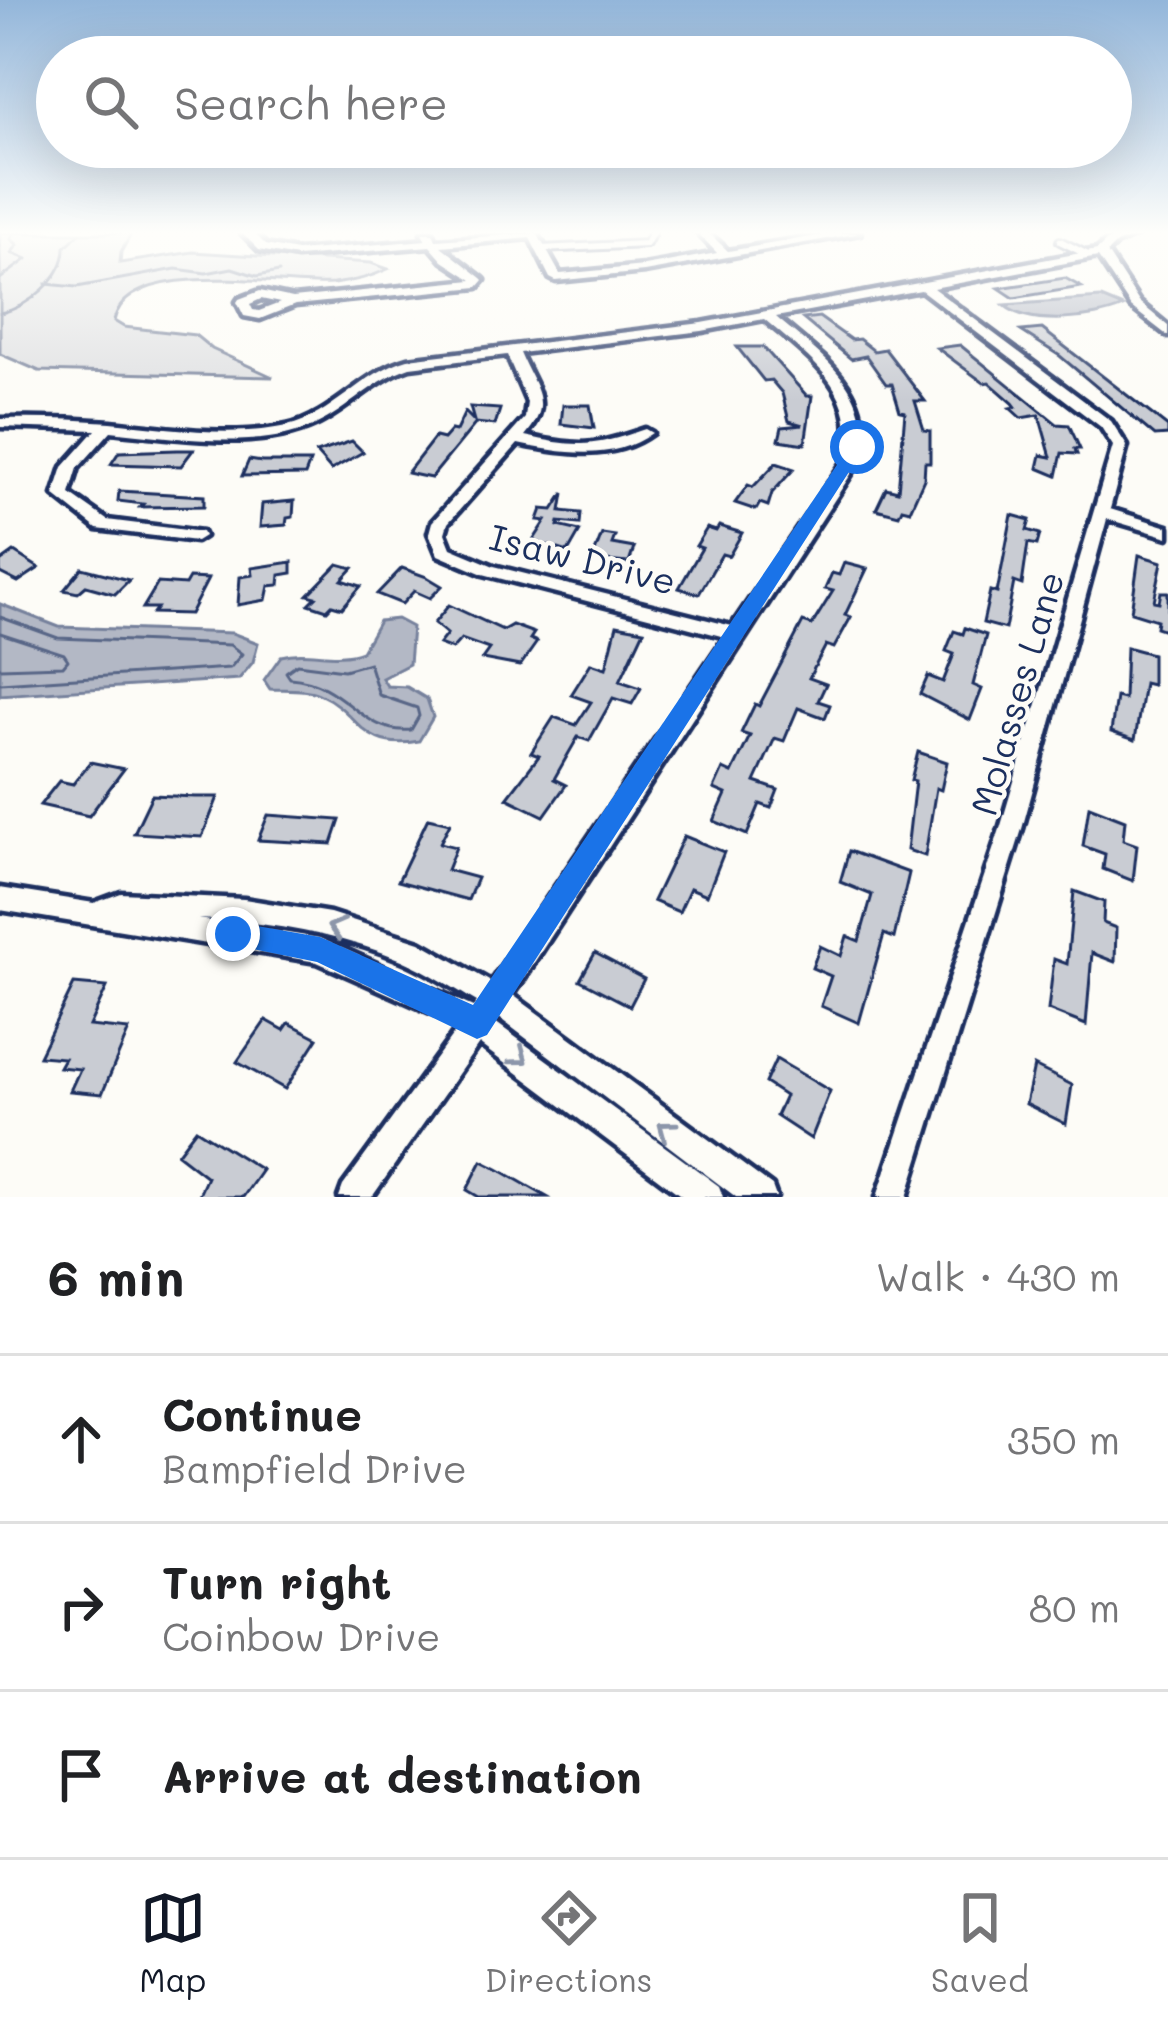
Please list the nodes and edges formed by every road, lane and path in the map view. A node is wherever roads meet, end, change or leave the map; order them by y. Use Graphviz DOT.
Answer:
graph roads {
  1 [pos="433,289"];
  2 [pos="915,289"];
  3 [pos="927,289"];
  4 [pos="1123,289"];
  5 [pos="293,302"];
  6 [pos="768,316"];
  7 [pos="1168,332"];
  8 [pos="512,350"];
  9 [pos="0,423"];
  10 [pos="108,426"];
  11 [pos="645,433"];
  12 [pos="517,439"];
  13 [pos="1101,512"];
  14 [pos="1168,532"];
  15 [pos="196,536"];
  16 [pos="734,633"];
  17 [pos="0,898"];
  18 [pos="99,912"];
  19 [pos="495,998"];
  20 [pos="477,1025"];
  21 [pos="354,1197"];
  22 [pos="708,1197"];
  23 [pos="760,1197"];
  24 [pos="892,1197"];
  1 -- 5 [label="street"];
  2 -- 6 [label="street"];
  3 -- 13 [label="street, Molasses Lane"];
  4 -- 7 [label="street"];
  6 -- 8 [label="street"];
  6 -- 16 [label="street"];
  8 -- 10 [label="street"];
  8 -- 12 [label="street"];
  9 -- 10 [label="street"];
  10 -- 15 [label="street"];
  11 -- 12 [label="street"];
  12 -- 16 [label="street, Isaw Drive"];
  13 -- 14 [label="street"];
  13 -- 24 [label="street, Molasses Lane"];
  16 -- 19 [label="street"];
  17 -- 18 [label="street"];
  19 -- 18 [label="street, one-way"];
  18 -- 20 [label="street"];
  19 -- 20 [label="street"];
  23 -- 19 [label="street, one-way"];
  20 -- 21 [label="street"];
  20 -- 22 [label="street, one-way"];
}
